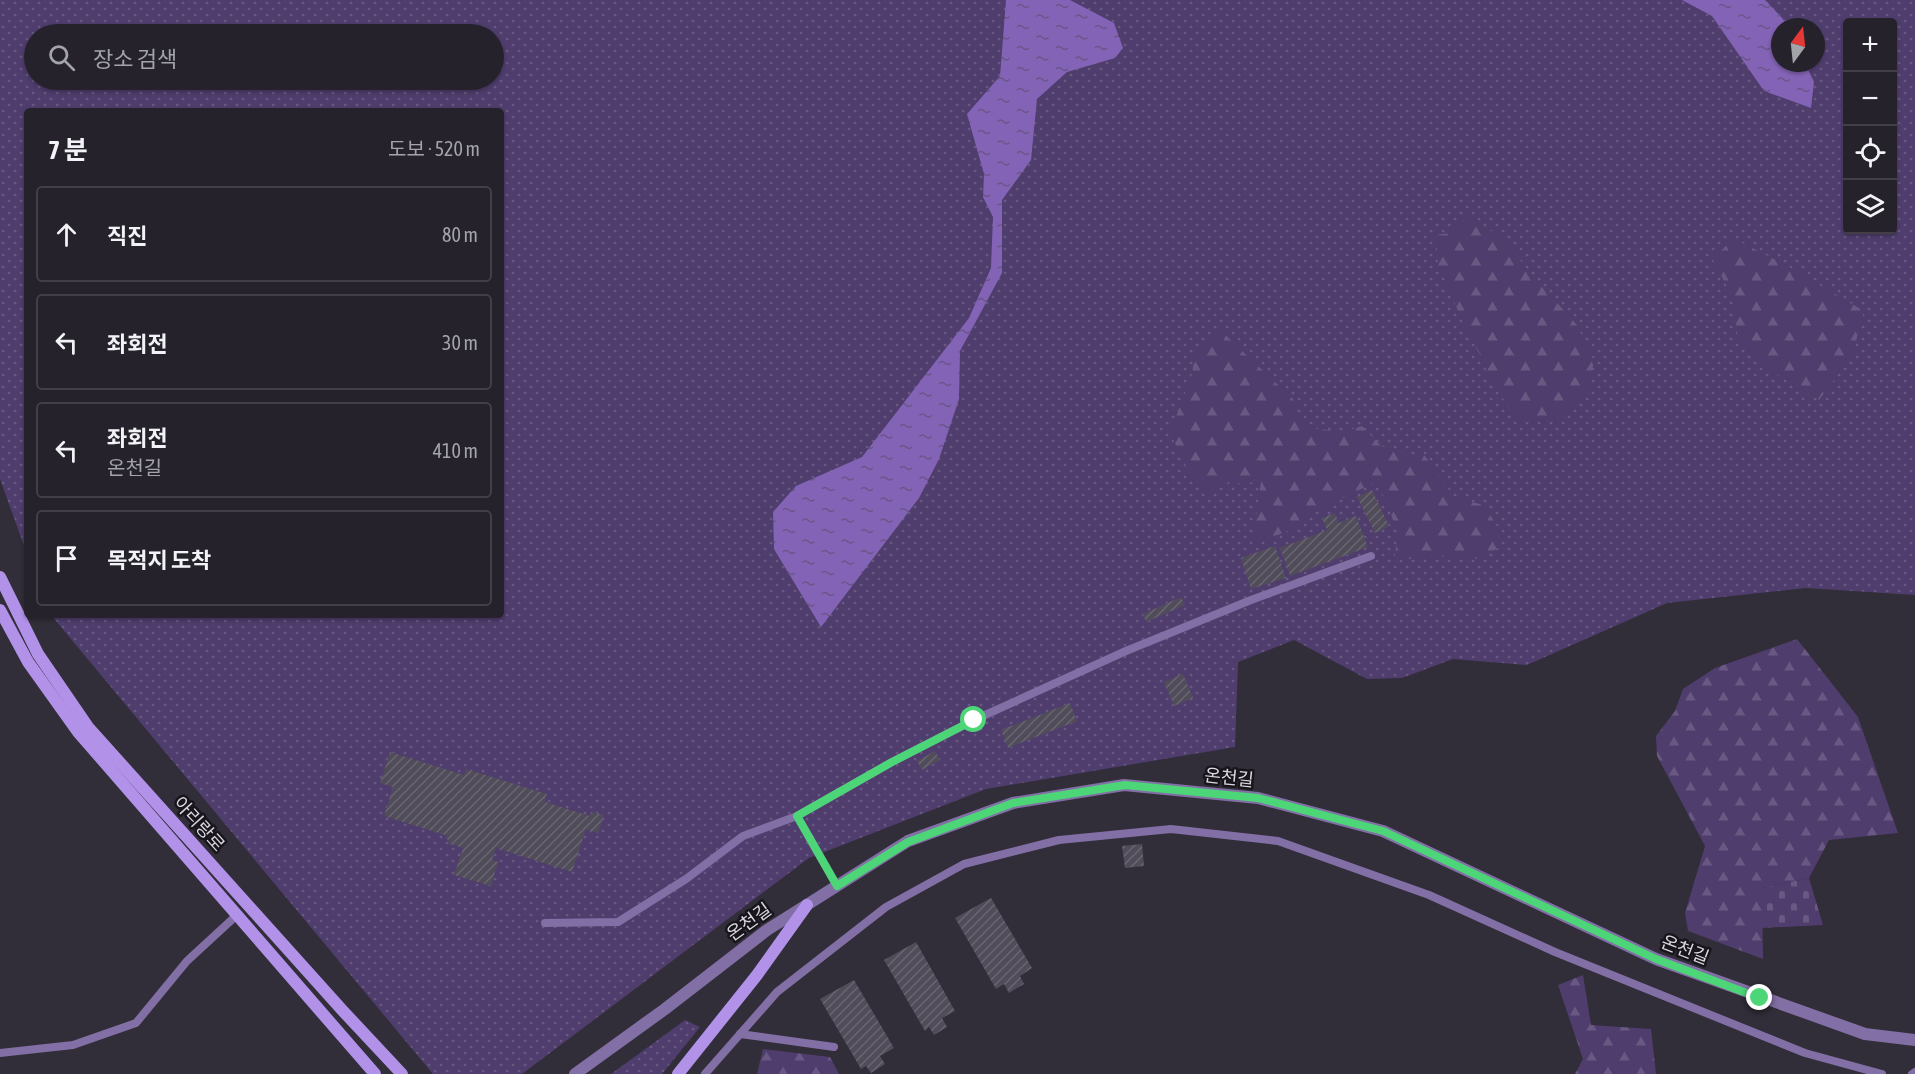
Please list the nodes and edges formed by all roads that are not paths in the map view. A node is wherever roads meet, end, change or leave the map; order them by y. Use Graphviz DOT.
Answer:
graph roads {
  1 [pos="1371,556"];
  2 [pos="0,577"];
  3 [pos="0,610"];
  4 [pos="797,816"];
  5 [pos="837,886"];
  6 [pos="807,905"];
  7 [pos="237,915"];
  8 [pos="545,923"];
  9 [pos="741,1034"];
  10 [pos="1915,1040"];
  11 [pos="834,1047"];
  12 [pos="0,1053"];
  13 [pos="375,1074"];
  14 [pos="402,1074"];
  15 [pos="575,1074"];
  16 [pos="678,1074"];
  17 [pos="705,1074"];
  18 [pos="1882,1074"];
  1 -- 4 [label="lane"];
  2 -- 14 [label="main road, 아리랑로"];
  3 -- 7 [label="main road, 아리랑로"];
  4 -- 5 [label="lane"];
  4 -- 8 [label="lane"];
  5 -- 6 [label="street, 온천길"];
  5 -- 10 [label="street, 온천길"];
  6 -- 15 [label="street, 온천길"];
  6 -- 16 [label="main road"];
  7 -- 12 [label="lane"];
  7 -- 13 [label="main road, 아리랑로"];
  9 -- 11 [label="lane"];
  9 -- 17 [label="lane"];
  9 -- 18 [label="lane"];
}
